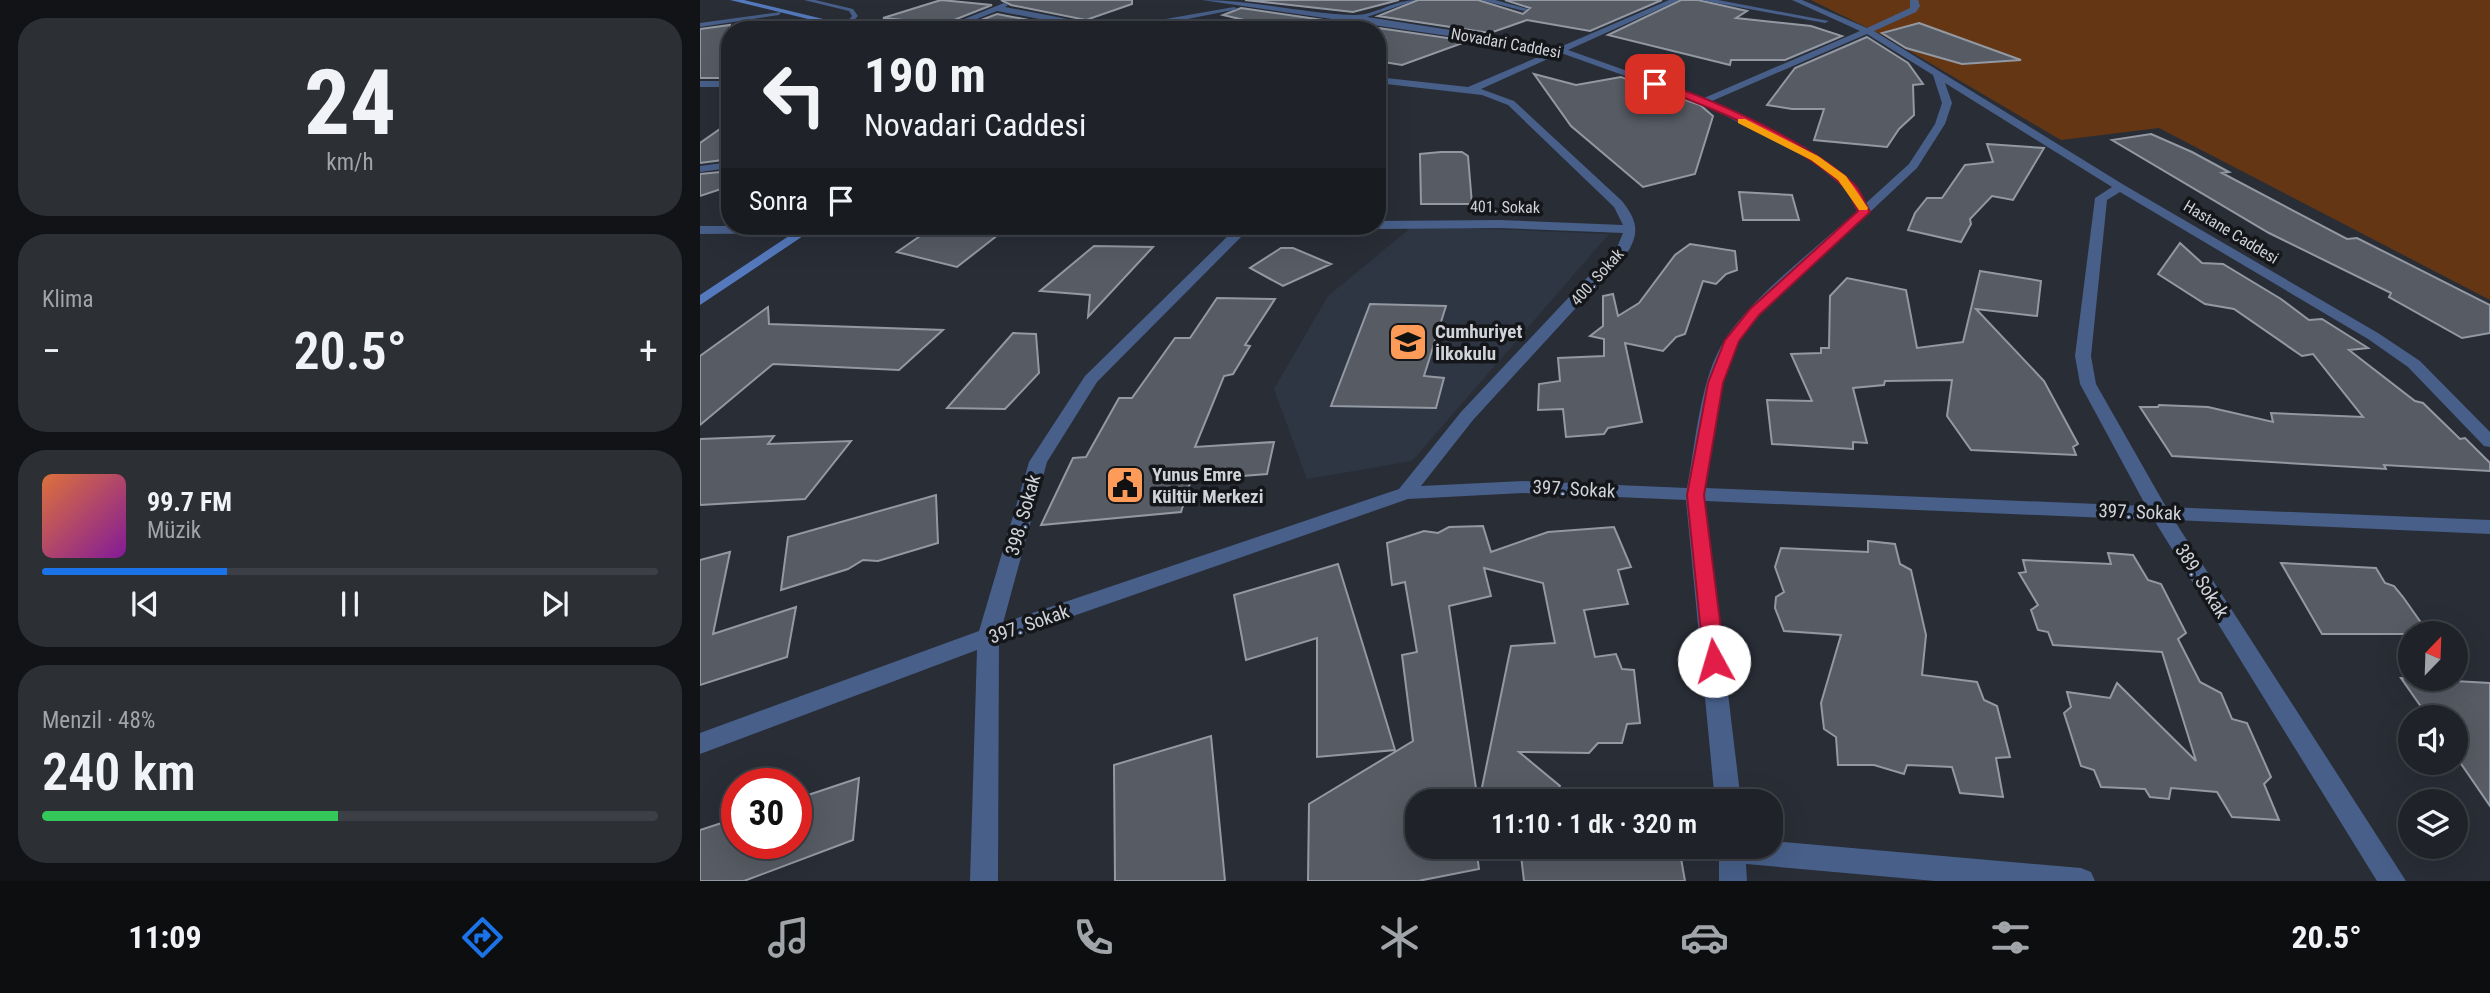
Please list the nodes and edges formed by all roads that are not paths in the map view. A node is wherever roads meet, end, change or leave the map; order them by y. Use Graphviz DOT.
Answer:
graph roads {
  1 [pos="734,0"];
  2 [pos="807,0"];
  3 [pos="1018,0"];
  4 [pos="1206,0"];
  5 [pos="1412,0"];
  6 [pos="1485,0"];
  7 [pos="1675,0"];
  8 [pos="1705,0"];
  9 [pos="1796,0"];
  10 [pos="1914,0"];
  11 [pos="1252,5"];
  12 [pos="995,8"];
  13 [pos="1524,9"];
  14 [pos="779,13"];
  15 [pos="1357,18"];
  16 [pos="726,21"];
  17 [pos="820,21"];
  18 [pos="850,21"];
  19 [pos="963,21"];
  20 [pos="1064,21"];
  21 [pos="1166,21"];
  22 [pos="1374,21"];
  23 [pos="721,22"];
  24 [pos="1386,23"];
  25 [pos="700,25"];
  26 [pos="1869,32"];
  27 [pos="1556,49"];
  28 [pos="1937,74"];
  29 [pos="1386,80"];
  30 [pos="700,84"];
  31 [pos="721,84"];
  32 [pos="1470,90"];
  33 [pos="1704,101"];
  34 [pos="721,166"];
  35 [pos="700,169"];
  36 [pos="2120,187"];
  37 [pos="1864,212"];
  38 [pos="1386,225"];
  39 [pos="1631,229"];
  40 [pos="700,230"];
  41 [pos="721,230"];
  42 [pos="799,235"];
  43 [pos="1236,235"];
  44 [pos="700,301"];
  45 [pos="2490,442"];
  46 [pos="1406,493"];
  47 [pos="1695,495"];
  48 [pos="2159,512"];
  49 [pos="2490,527"];
  50 [pos="988,638"];
  51 [pos="700,744"];
  52 [pos="1727,789"];
  53 [pos="1783,853"];
  54 [pos="1733,859"];
  55 [pos="984,881"];
  56 [pos="1733,881"];
  57 [pos="2081,881"];
  58 [pos="2392,881"];
  1 -- 14 [label="main road"];
  2 -- 18 [label="lane"];
  3 -- 12 [label="street"];
  4 -- 11 [label="street, Novadari Caddesi"];
  5 -- 15 [label="street"];
  6 -- 13 [label="street"];
  7 -- 27 [label="street"];
  8 -- 26 [label="street"];
  9 -- 26 [label="street"];
  10 -- 26 [label="street"];
  11 -- 15 [label="street, Novadari Caddesi"];
  11 -- 21 [label="street"];
  12 -- 19 [label="street"];
  12 -- 20 [label="street"];
  14 -- 16 [label="lane"];
  14 -- 17 [label="main road"];
  15 -- 22 [label="street, Novadari Caddesi"];
  23 -- 25 [label="lane"];
  24 -- 27 [label="street, Novadari Caddesi"];
  26 -- 28 [label="street, Hastane Caddesi"];
  26 -- 33 [label="street"];
  27 -- 32 [label="street"];
  27 -- 33 [label="street, Novadari Caddesi"];
  28 -- 36 [label="street, Hastane Caddesi"];
  28 -- 37 [label="street"];
  29 -- 32 [label="street, 400. Sokak"];
  30 -- 31 [label="street"];
  32 -- 39 [label="street, 400. Sokak"];
  33 -- 37 [label="street, Novadari Caddesi"];
  34 -- 35 [label="street"];
  36 -- 45 [label="street, Hastane Caddesi"];
  36 -- 48 [label="street, 389. Sokak"];
  37 -- 47 [label="street"];
  38 -- 39 [label="street, 401. Sokak"];
  39 -- 46 [label="street, 400. Sokak"];
  40 -- 41 [label="street"];
  42 -- 44 [label="main road"];
  43 -- 50 [label="street, 398. Sokak"];
  46 -- 47 [label="street, 397. Sokak"];
  46 -- 50 [label="street, 397. Sokak"];
  47 -- 48 [label="street, 397. Sokak"];
  47 -- 52 [label="street"];
  48 -- 49 [label="street, 397. Sokak"];
  48 -- 58 [label="street, 389. Sokak"];
  50 -- 51 [label="street, 397. Sokak"];
  50 -- 55 [label="street, 398. Sokak"];
  53 -- 57 [label="street"];
  54 -- 56 [label="street"];
}
